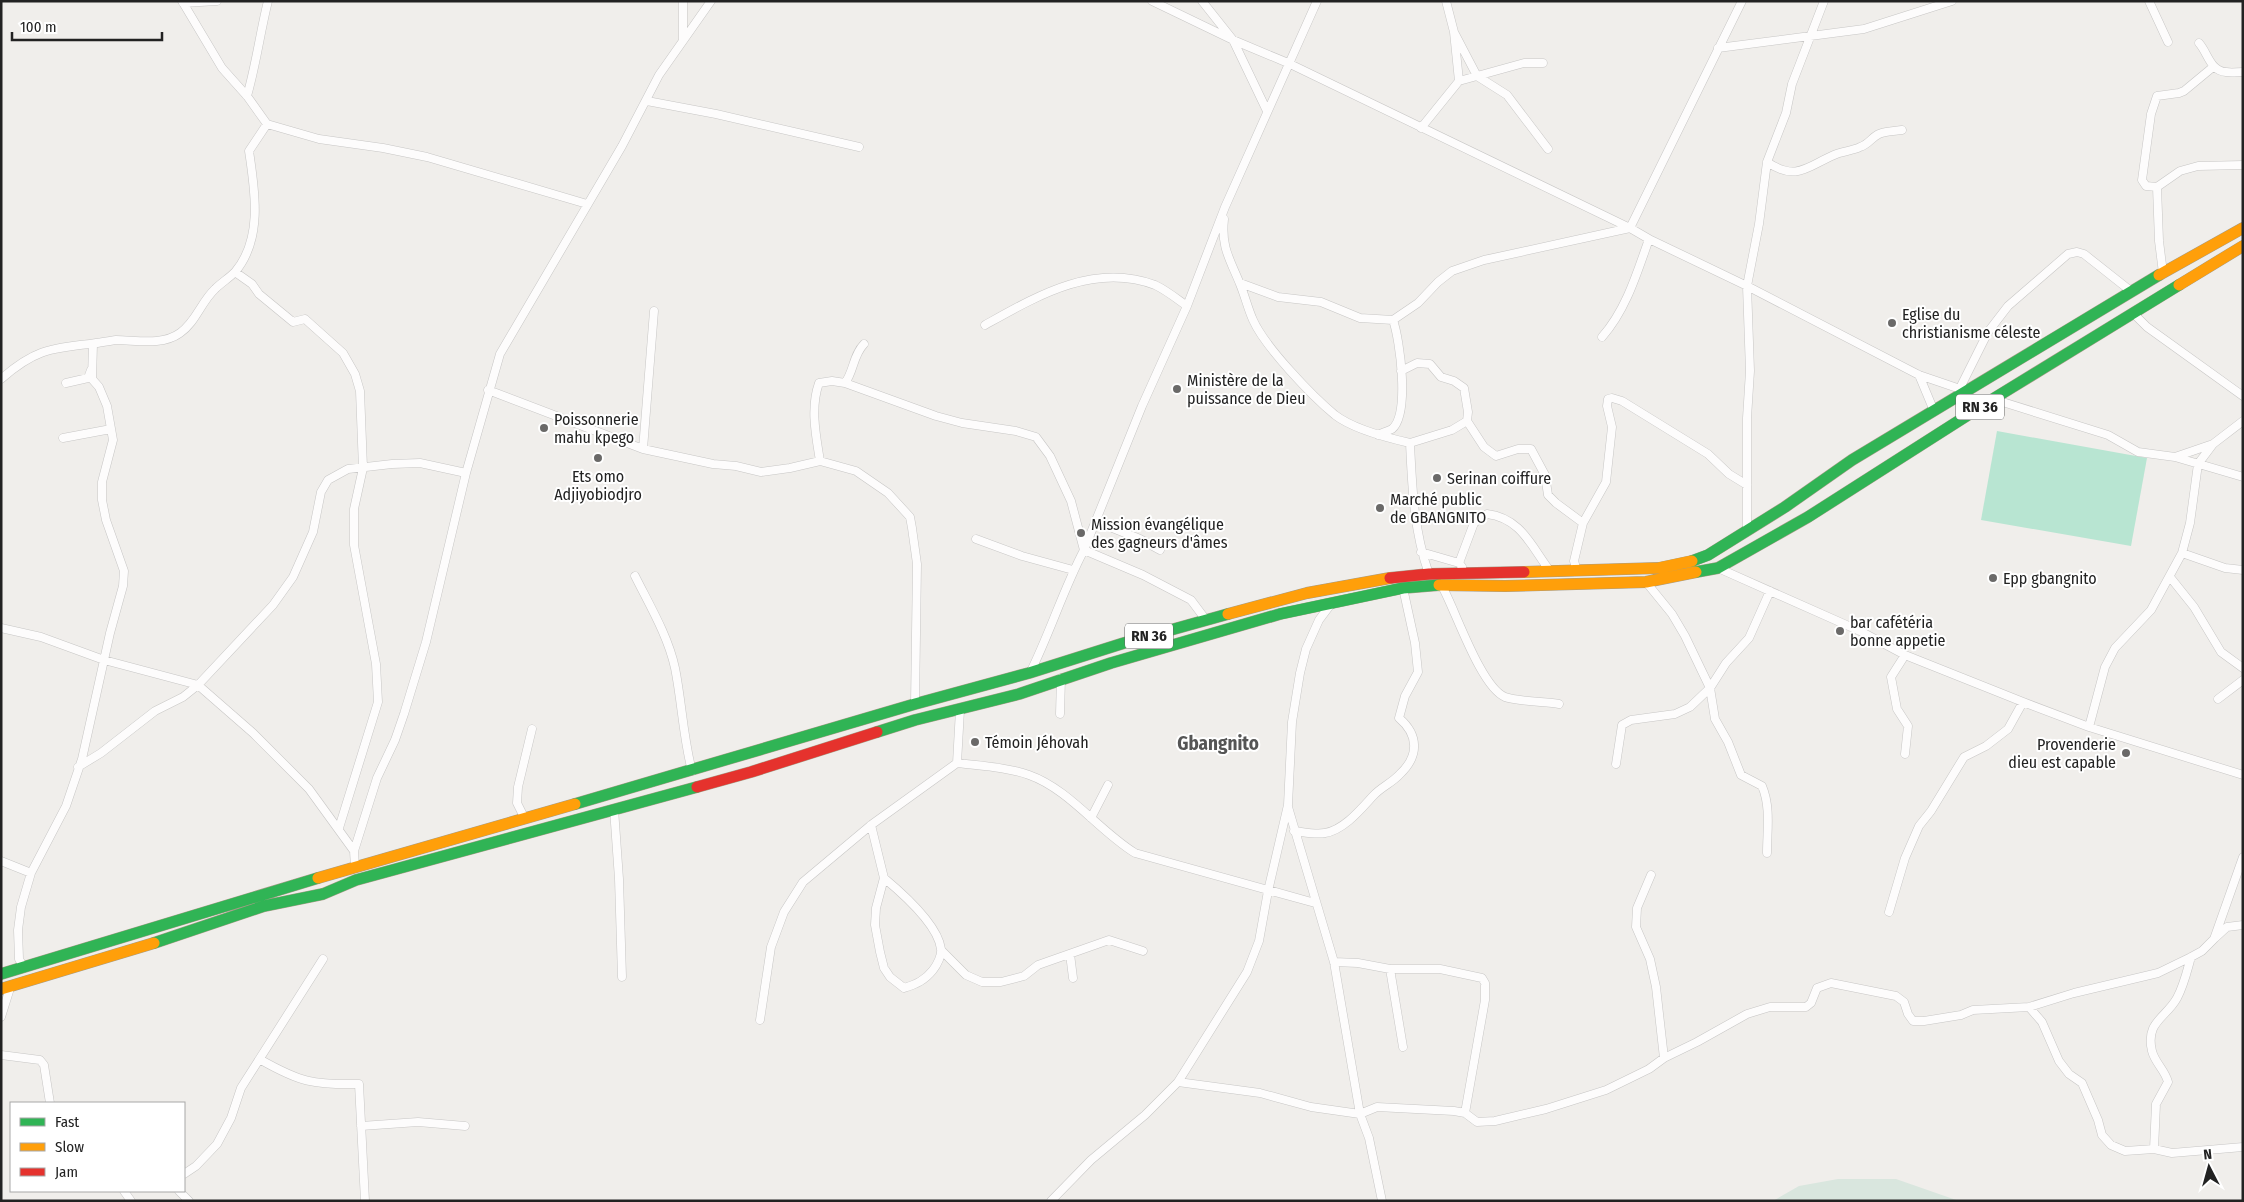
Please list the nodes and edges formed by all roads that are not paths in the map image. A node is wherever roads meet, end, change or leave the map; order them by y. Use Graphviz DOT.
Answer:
graph roads {
  1 [pos="217,1"];
  2 [pos="268,1"];
  3 [pos="683,1"];
  4 [pos="711,1"];
  5 [pos="1152,1"];
  6 [pos="1202,1"];
  7 [pos="1317,1"];
  8 [pos="1446,1"];
  9 [pos="1742,1"];
  10 [pos="1824,1"];
  11 [pos="1952,1"];
  12 [pos="2149,1"];
  13 [pos="182,2"];
  14 [pos="1454,32"];
  15 [pos="1812,34"];
  16 [pos="683,40"];
  17 [pos="1232,40"];
  18 [pos="2168,42"];
  19 [pos="2200,43"];
  20 [pos="1718,48"];
  21 [pos="1288,63"];
  22 [pos="1543,63"];
  23 [pos="2213,66"];
  24 [pos="2243,72"];
  25 [pos="1477,76"];
  26 [pos="1459,81"];
  27 [pos="247,96"];
  28 [pos="647,101"];
  29 [pos="1268,111"];
  30 [pos="268,124"];
  31 [pos="1421,128"];
  32 [pos="1902,130"];
  33 [pos="859,146"];
  34 [pos="1548,149"];
  35 [pos="1767,162"];
  36 [pos="2243,165"];
  37 [pos="2158,187"];
  38 [pos="587,204"];
  39 [pos="1226,207"];
  40 [pos="1630,228"];
  41 [pos="2243,228"];
  42 [pos="1649,239"];
  43 [pos="2241,249"];
  44 [pos="235,272"];
  45 [pos="2163,273"];
  46 [pos="1240,283"];
  47 [pos="1748,286"];
  48 [pos="2132,292"];
  49 [pos="1187,306"];
  50 [pos="654,311"];
  51 [pos="2133,313"];
  52 [pos="1393,320"];
  53 [pos="985,325"];
  54 [pos="1602,337"];
  55 [pos="93,344"];
  56 [pos="864,344"];
  57 [pos="92,368"];
  58 [pos="1401,371"];
  59 [pos="1919,375"];
  60 [pos="1,379"];
  61 [pos="66,383"];
  62 [pos="845,383"];
  63 [pos="488,390"];
  64 [pos="1963,390"];
  65 [pos="2243,396"];
  66 [pos="1993,399"];
  67 [pos="1934,411"];
  68 [pos="1467,421"];
  69 [pos="2243,421"];
  70 [pos="111,429"];
  71 [pos="1378,435"];
  72 [pos="63,438"];
  73 [pos="1410,443"];
  74 [pos="2213,444"];
  75 [pos="644,449"];
  76 [pos="2175,457"];
  77 [pos="820,461"];
  78 [pos="2198,464"];
  79 [pos="363,468"];
  80 [pos="466,473"];
  81 [pos="2243,477"];
  82 [pos="1747,485"];
  83 [pos="1095,521"];
  84 [pos="1583,523"];
  85 [pos="1747,531"];
  86 [pos="976,539"];
  87 [pos="1084,550"];
  88 [pos="1160,550"];
  89 [pos="1422,552"];
  90 [pos="2182,553"];
  91 [pos="1459,563"];
  92 [pos="1718,568"];
  93 [pos="1073,570"];
  94 [pos="2243,570"];
  95 [pos="1577,571"];
  96 [pos="1550,572"];
  97 [pos="1466,573"];
  98 [pos="635,576"];
  99 [pos="2170,577"];
  100 [pos="1431,580"];
  101 [pos="1646,582"];
  102 [pos="1403,588"];
  103 [pos="1770,591"];
  104 [pos="1332,602"];
  105 [pos="1206,620"];
  106 [pos="1,628"];
  107 [pos="1041,651"];
  108 [pos="1905,655"];
  109 [pos="104,660"];
  110 [pos="1052,666"];
  111 [pos="2243,668"];
  112 [pos="1029,673"];
  113 [pos="1061,678"];
  114 [pos="2243,680"];
  115 [pos="198,685"];
  116 [pos="1710,688"];
  117 [pos="2218,699"];
  118 [pos="2023,702"];
  119 [pos="915,704"];
  120 [pos="1559,704"];
  121 [pos="960,710"];
  122 [pos="1060,714"];
  123 [pos="2089,727"];
  124 [pos="532,729"];
  125 [pos="1905,754"];
  126 [pos="957,763"];
  127 [pos="1616,764"];
  128 [pos="78,767"];
  129 [pos="692,771"];
  130 [pos="2243,775"];
  131 [pos="1108,785"];
  132 [pos="1288,805"];
  133 [pos="614,809"];
  134 [pos="525,818"];
  135 [pos="1091,818"];
  136 [pos="871,825"];
  137 [pos="339,828"];
  138 [pos="1294,831"];
  139 [pos="354,851"];
  140 [pos="1767,853"];
  141 [pos="2243,857"];
  142 [pos="1,861"];
  143 [pos="355,867"];
  144 [pos="31,873"];
  145 [pos="1651,875"];
  146 [pos="884,878"];
  147 [pos="1268,891"];
  148 [pos="1315,903"];
  149 [pos="1889,912"];
  150 [pos="2243,925"];
  151 [pos="2214,939"];
  152 [pos="942,951"];
  153 [pos="1143,951"];
  154 [pos="1070,954"];
  155 [pos="2191,957"];
  156 [pos="323,959"];
  157 [pos="1334,962"];
  158 [pos="24,968"];
  159 [pos="1390,969"];
  160 [pos="1,974"];
  161 [pos="622,977"];
  162 [pos="1073,978"];
  163 [pos="6,987"];
  164 [pos="2029,1007"];
  165 [pos="1,1017"];
  166 [pos="760,1020"];
  167 [pos="1403,1047"];
  168 [pos="1,1055"];
  169 [pos="1664,1058"];
  170 [pos="261,1060"];
  171 [pos="1178,1082"];
  172 [pos="50,1102"];
  173 [pos="1465,1113"];
  174 [pos="1360,1114"];
  175 [pos="361,1126"];
  176 [pos="465,1126"];
  177 [pos="2243,1147"];
  178 [pos="2154,1149"];
  179 [pos="185,1173"];
  180 [pos="180,1192"];
  181 [pos="189,1201"];
  182 [pos="365,1201"];
  183 [pos="1050,1201"];
  184 [pos="1382,1201"];
  1 -- 13 [label="street"];
  2 -- 27 [label="street"];
  3 -- 16 [label="street"];
  4 -- 16 [label="street"];
  5 -- 17 [label="street"];
  6 -- 17 [label="street"];
  7 -- 21 [label="street"];
  8 -- 14 [label="street"];
  9 -- 20 [label="street"];
  10 -- 15 [label="street"];
  11 -- 15 [label="street"];
  12 -- 18 [label="street"];
  13 -- 27 [label="street"];
  14 -- 25 [label="street"];
  14 -- 26 [label="street"];
  15 -- 20 [label="street"];
  15 -- 35 [label="street"];
  16 -- 28 [label="street"];
  17 -- 21 [label="street"];
  17 -- 29 [label="street"];
  19 -- 23 [label="street"];
  20 -- 40 [label="street"];
  21 -- 29 [label="street"];
  21 -- 31 [label="street"];
  22 -- 25 [label="street"];
  23 -- 24 [label="street"];
  23 -- 37 [label="street"];
  25 -- 26 [label="street"];
  25 -- 34 [label="street"];
  26 -- 31 [label="street"];
  27 -- 30 [label="street"];
  28 -- 33 [label="street"];
  28 -- 38 [label="street"];
  29 -- 39 [label="street"];
  30 -- 38 [label="street"];
  30 -- 44 [label="street"];
  31 -- 40 [label="street"];
  32 -- 35 [label="street"];
  35 -- 47 [label="street"];
  36 -- 37 [label="street"];
  37 -- 45 [label="street"];
  38 -- 63 [label="street"];
  39 -- 46 [label="street"];
  39 -- 49 [label="street"];
  40 -- 42 [label="street"];
  40 -- 52 [label="street"];
  41 -- 45 [label="main road, RN 36"];
  42 -- 47 [label="street"];
  42 -- 54 [label="street"];
  43 -- 51 [label="main road, RN 36"];
  44 -- 55 [label="street"];
  44 -- 79 [label="street"];
  45 -- 48 [label="main road, RN 36"];
  46 -- 52 [label="street"];
  46 -- 71 [label="street"];
  47 -- 59 [label="street"];
  47 -- 82 [label="street"];
  48 -- 64 [label="main road, RN 36"];
  48 -- 64 [label="street"];
  49 -- 53 [label="street"];
  49 -- 83 [label="street"];
  50 -- 75 [label="street"];
  51 -- 65 [label="street"];
  51 -- 66 [label="main road, RN 36"];
  52 -- 58 [label="street"];
  55 -- 57 [label="street"];
  55 -- 60 [label="street"];
  56 -- 62 [label="street"];
  57 -- 61 [label="street"];
  57 -- 70 [label="street"];
  58 -- 68 [label="street"];
  58 -- 71 [label="street"];
  59 -- 64 [label="street"];
  59 -- 67 [label="street"];
  62 -- 77 [label="street"];
  62 -- 87 [label="street"];
  63 -- 75 [label="street"];
  63 -- 80 [label="street"];
  64 -- 67 [label="main road, RN 36"];
  66 -- 76 [label="street"];
  66 -- 92 [label="main road, RN 36"];
  67 -- 85 [label="main road, RN 36"];
  68 -- 73 [label="street"];
  68 -- 84 [label="street"];
  69 -- 74 [label="street"];
  70 -- 72 [label="street"];
  70 -- 109 [label="street"];
  71 -- 73 [label="street"];
  73 -- 89 [label="street"];
  74 -- 76 [label="street"];
  74 -- 78 [label="street"];
  75 -- 77 [label="street"];
  76 -- 78 [label="street"];
  77 -- 119 [label="street"];
  78 -- 81 [label="street"];
  78 -- 90 [label="street"];
  79 -- 80 [label="street"];
  79 -- 115 [label="street"];
  79 -- 137 [label="street"];
  80 -- 139 [label="street"];
  82 -- 84 [label="street"];
  82 -- 85 [label="street"];
  83 -- 87 [label="street"];
  83 -- 88 [label="street"];
  84 -- 95 [label="street"];
  85 -- 95 [label="main road, RN 36"];
  86 -- 93 [label="street"];
  87 -- 93 [label="street"];
  87 -- 105 [label="street"];
  89 -- 91 [label="street"];
  89 -- 100 [label="street"];
  90 -- 94 [label="street"];
  90 -- 99 [label="street"];
  91 -- 96 [label="street"];
  91 -- 97 [label="street"];
  92 -- 101 [label="main road, RN 36"];
  92 -- 103 [label="street"];
  93 -- 107 [label="street"];
  95 -- 96 [label="main road, RN 36"];
  96 -- 97 [label="main road, RN 36"];
  97 -- 100 [label="main road, RN 36"];
  98 -- 129 [label="street"];
  99 -- 111 [label="street"];
  99 -- 123 [label="street"];
  100 -- 101 [label="main road, RN 36"];
  100 -- 102 [label="main road, RN 36"];
  100 -- 105 [label="main road, RN 36"];
  100 -- 120 [label="street"];
  101 -- 116 [label="street"];
  102 -- 104 [label="main road, RN 36"];
  102 -- 138 [label="street"];
  103 -- 108 [label="street"];
  103 -- 116 [label="street"];
  104 -- 113 [label="main road, RN 36"];
  104 -- 132 [label="street"];
  105 -- 110 [label="main road, RN 36"];
  106 -- 109 [label="street"];
  107 -- 110 [label="street"];
  107 -- 112 [label="street"];
  108 -- 118 [label="street"];
  108 -- 125 [label="street"];
  109 -- 115 [label="street"];
  109 -- 128 [label="street"];
  110 -- 112 [label="main road, RN 36"];
  112 -- 119 [label="main road, RN 36"];
  113 -- 121 [label="main road, RN 36"];
  113 -- 122 [label="street"];
  114 -- 117 [label="street"];
  115 -- 128 [label="street"];
  115 -- 137 [label="street"];
  116 -- 127 [label="street"];
  116 -- 140 [label="street"];
  118 -- 123 [label="street"];
  118 -- 149 [label="street"];
  119 -- 129 [label="main road, RN 36"];
  121 -- 126 [label="street"];
  121 -- 133 [label="main road, RN 36"];
  123 -- 130 [label="street"];
  124 -- 134 [label="street"];
  126 -- 135 [label="street"];
  126 -- 136 [label="street"];
  128 -- 144 [label="street"];
  129 -- 134 [label="main road, RN 36"];
  131 -- 135 [label="street"];
  132 -- 138 [label="street"];
  132 -- 147 [label="street"];
  133 -- 161 [label="street"];
  133 -- 163 [label="main road, RN 36"];
  134 -- 143 [label="main road, RN 36"];
  135 -- 147 [label="street"];
  136 -- 146 [label="street"];
  136 -- 166 [label="street"];
  137 -- 139 [label="street"];
  138 -- 148 [label="street"];
  139 -- 143 [label="street"];
  141 -- 151 [label="street"];
  142 -- 144 [label="street"];
  143 -- 158 [label="main road, RN 36"];
  144 -- 158 [label="street"];
  145 -- 169 [label="street"];
  146 -- 152 [label="street"];
  146 -- 152 [label="street"];
  147 -- 148 [label="street"];
  147 -- 171 [label="street"];
  148 -- 157 [label="street"];
  150 -- 151 [label="street"];
  151 -- 155 [label="street"];
  152 -- 154 [label="street"];
  153 -- 154 [label="street"];
  154 -- 162 [label="street"];
  155 -- 164 [label="street"];
  155 -- 178 [label="street"];
  156 -- 170 [label="street"];
  157 -- 159 [label="street"];
  157 -- 174 [label="street"];
  158 -- 160 [label="main road, RN 36"];
  159 -- 167 [label="street"];
  159 -- 173 [label="street"];
  163 -- 165 [label="street"];
  164 -- 169 [label="street"];
  164 -- 178 [label="street"];
  168 -- 172 [label="street"];
  169 -- 173 [label="street"];
  170 -- 175 [label="street"];
  170 -- 179 [label="street"];
  171 -- 174 [label="street"];
  171 -- 183 [label="street"];
  173 -- 174 [label="street"];
  174 -- 184 [label="street"];
  175 -- 176 [label="street"];
  175 -- 182 [label="street"];
  177 -- 178 [label="street"];
  180 -- 181 [label="street"];
}
